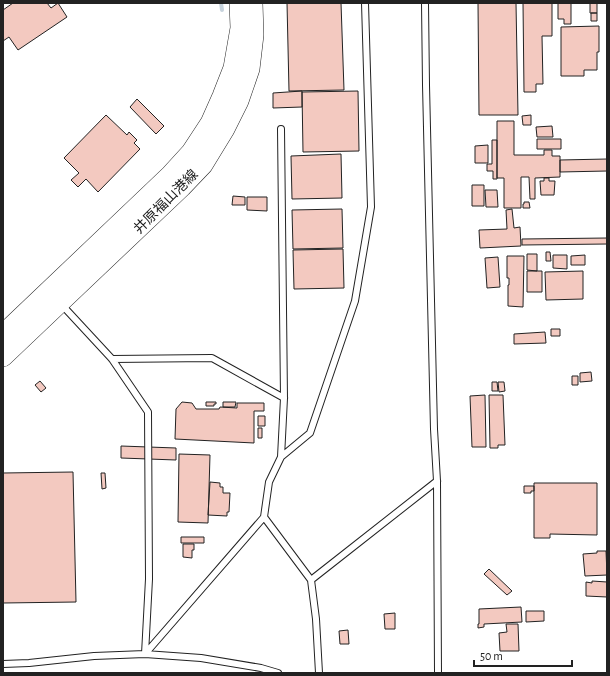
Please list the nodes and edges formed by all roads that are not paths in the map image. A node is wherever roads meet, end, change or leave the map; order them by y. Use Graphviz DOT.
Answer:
graph roads {
  1 [pos="239,3"];
  2 [pos="253,3"];
  3 [pos="365,3"];
  4 [pos="425,3"];
  5 [pos="280,129"];
  6 [pos="54,298"];
  7 [pos="3,334"];
  8 [pos="3,357"];
  9 [pos="112,360"];
  10 [pos="284,398"];
  11 [pos="281,457"];
  12 [pos="437,481"];
  13 [pos="264,516"];
  14 [pos="312,580"];
  15 [pos="146,654"];
  16 [pos="3,664"];
  17 [pos="278,673"];
  18 [pos="319,673"];
  19 [pos="438,673"];
  1 -- 6 [label="main road, 井原福山港線"];
  2 -- 6 [label="main road, 井原福山港線"];
  3 -- 11 [label="lane"];
  4 -- 12 [label="lane"];
  5 -- 10 [label="lane"];
  6 -- 7 [label="main road, 井原福山港線"];
  6 -- 8 [label="main road, 井原福山港線"];
  6 -- 9 [label="lane"];
  9 -- 10 [label="lane"];
  9 -- 15 [label="lane"];
  10 -- 11 [label="lane"];
  11 -- 13 [label="lane"];
  12 -- 14 [label="lane"];
  12 -- 19 [label="lane"];
  13 -- 14 [label="lane"];
  13 -- 15 [label="lane"];
  14 -- 18 [label="lane"];
  15 -- 16 [label="lane"];
  15 -- 17 [label="lane"];
}
